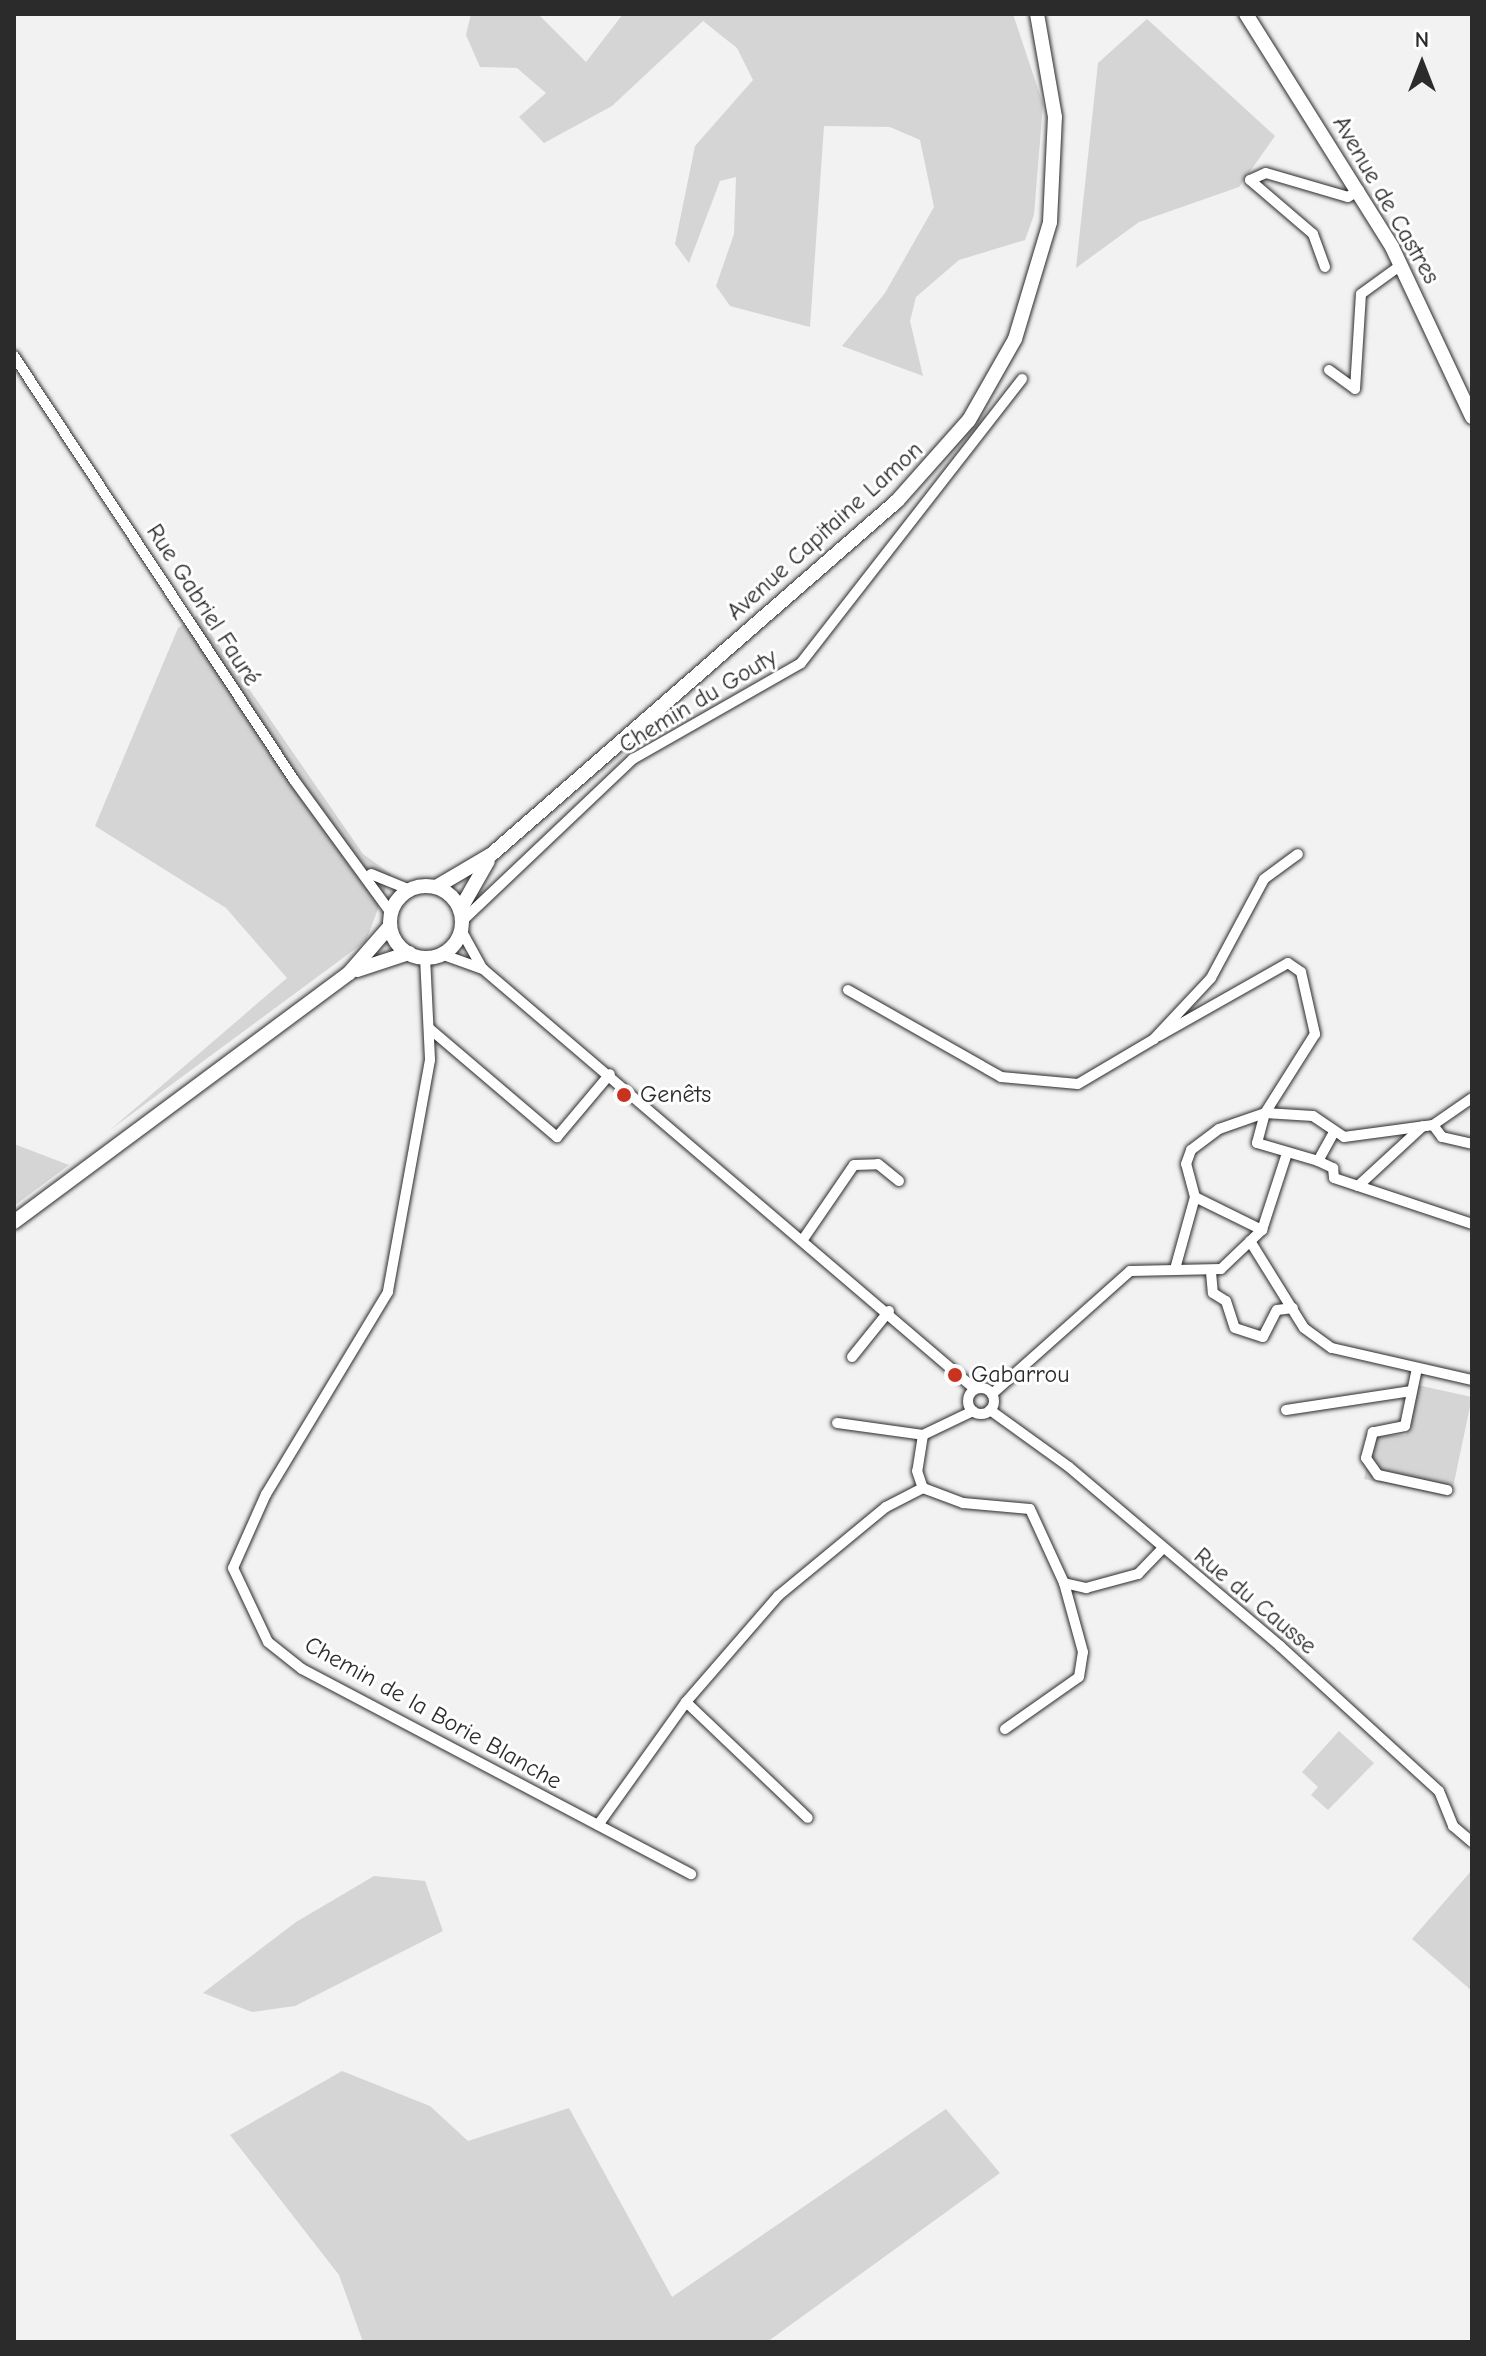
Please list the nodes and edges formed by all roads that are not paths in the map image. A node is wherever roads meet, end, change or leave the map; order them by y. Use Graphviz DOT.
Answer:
graph roads {
  1 [pos="1037,14"];
  2 [pos="1246,14"];
  3 [pos="1359,190"];
  4 [pos="1401,265"];
  5 [pos="1325,267"];
  6 [pos="14,356"];
  7 [pos="1329,370"];
  8 [pos="1022,379"];
  9 [pos="1472,417"];
  10 [pos="492,854"];
  11 [pos="1298,854"];
  12 [pos="366,871"];
  13 [pos="436,887"];
  14 [pos="410,890"];
  15 [pos="391,920"];
  16 [pos="461,920"];
  17 [pos="409,953"];
  18 [pos="441,954"];
  19 [pos="425,957"];
  20 [pos="483,969"];
  21 [pos="349,973"];
  22 [pos="848,990"];
  23 [pos="430,1029"];
  24 [pos="1154,1039"];
  25 [pos="610,1074"];
  26 [pos="1472,1098"];
  27 [pos="1265,1113"];
  28 [pos="1428,1126"];
  29 [pos="1333,1134"];
  30 [pos="1472,1144"];
  31 [pos="1287,1153"];
  32 [pos="1318,1161"];
  33 [pos="899,1181"];
  34 [pos="1358,1186"];
  35 [pos="1195,1197"];
  36 [pos="14,1222"];
  37 [pos="1472,1224"];
  38 [pos="1262,1230"];
  39 [pos="804,1238"];
  40 [pos="1250,1241"];
  41 [pos="1175,1269"];
  42 [pos="1211,1272"];
  43 [pos="1293,1308"];
  44 [pos="889,1311"];
  45 [pos="852,1357"];
  46 [pos="1417,1368"];
  47 [pos="1472,1380"];
  48 [pos="975,1389"];
  49 [pos="1412,1391"];
  50 [pos="992,1394"];
  51 [pos="990,1410"];
  52 [pos="1286,1410"];
  53 [pos="973,1411"];
  54 [pos="837,1423"];
  55 [pos="923,1435"];
  56 [pos="923,1488"];
  57 [pos="1447,1490"];
  58 [pos="1162,1549"];
  59 [pos="1064,1583"];
  60 [pos="686,1702"];
  61 [pos="1005,1729"];
  62 [pos="808,1818"];
  63 [pos="598,1825"];
  64 [pos="1472,1842"];
  65 [pos="691,1874"];
  1 -- 10 [label="main road, Avenue Capitaine Lamon"];
  2 -- 3 [label="main road, Avenue de Castres"];
  3 -- 4 [label="main road, Avenue de Castres"];
  3 -- 5 [label="street"];
  4 -- 7 [label="street"];
  4 -- 9 [label="main road, Avenue de Castres"];
  6 -- 12 [label="street, Rue Gabriel Fauré"];
  8 -- 16 [label="street, Chemin du Gouty"];
  10 -- 13 [label="main road, Avenue Capitaine Lamon"];
  10 -- 16 [label="main road, Avenue Capitaine Lamon"];
  11 -- 24 [label="street"];
  12 -- 14 [label="street, Rue Gabriel Fauré"];
  12 -- 15 [label="street, Rue Gabriel Fauré"];
  13 -- 14 [label="main road"];
  13 -- 16 [label="main road"];
  14 -- 15 [label="main road"];
  15 -- 17 [label="main road"];
  15 -- 21 [label="main road"];
  16 -- 18 [label="main road"];
  16 -- 20 [label="street"];
  17 -- 19 [label="main road"];
  17 -- 21 [label="main road"];
  18 -- 19 [label="main road"];
  18 -- 20 [label="street"];
  19 -- 23 [label="street, Chemin de la Borie Blanche"];
  20 -- 25 [label="street"];
  21 -- 36 [label="main road"];
  22 -- 24 [label="street"];
  23 -- 25 [label="street"];
  23 -- 63 [label="street, Chemin de la Borie Blanche"];
  24 -- 27 [label="street"];
  25 -- 39 [label="street"];
  26 -- 28 [label="street"];
  27 -- 29 [label="street"];
  27 -- 31 [label="street"];
  27 -- 35 [label="street"];
  28 -- 29 [label="street"];
  28 -- 30 [label="street"];
  28 -- 34 [label="street"];
  29 -- 32 [label="street"];
  31 -- 32 [label="street"];
  31 -- 38 [label="street"];
  32 -- 34 [label="street"];
  33 -- 39 [label="street"];
  34 -- 37 [label="street"];
  35 -- 38 [label="street"];
  35 -- 41 [label="street"];
  38 -- 40 [label="street"];
  39 -- 44 [label="street"];
  40 -- 42 [label="street"];
  40 -- 43 [label="street"];
  41 -- 42 [label="street"];
  41 -- 50 [label="street"];
  42 -- 43 [label="street"];
  43 -- 46 [label="street"];
  44 -- 45 [label="street"];
  44 -- 48 [label="street"];
  46 -- 47 [label="street"];
  46 -- 49 [label="street"];
  48 -- 50 [label="street"];
  48 -- 53 [label="street"];
  49 -- 52 [label="street"];
  49 -- 57 [label="street"];
  50 -- 51 [label="street"];
  51 -- 53 [label="street"];
  51 -- 58 [label="street, Rue du Causse"];
  53 -- 55 [label="street"];
  54 -- 55 [label="street"];
  55 -- 56 [label="street"];
  56 -- 59 [label="street"];
  56 -- 60 [label="street"];
  58 -- 59 [label="street"];
  58 -- 64 [label="street, Rue du Causse"];
  59 -- 61 [label="street"];
  60 -- 62 [label="street"];
  60 -- 63 [label="street"];
  63 -- 65 [label="street, Chemin de la Borie Blanche"];
}
